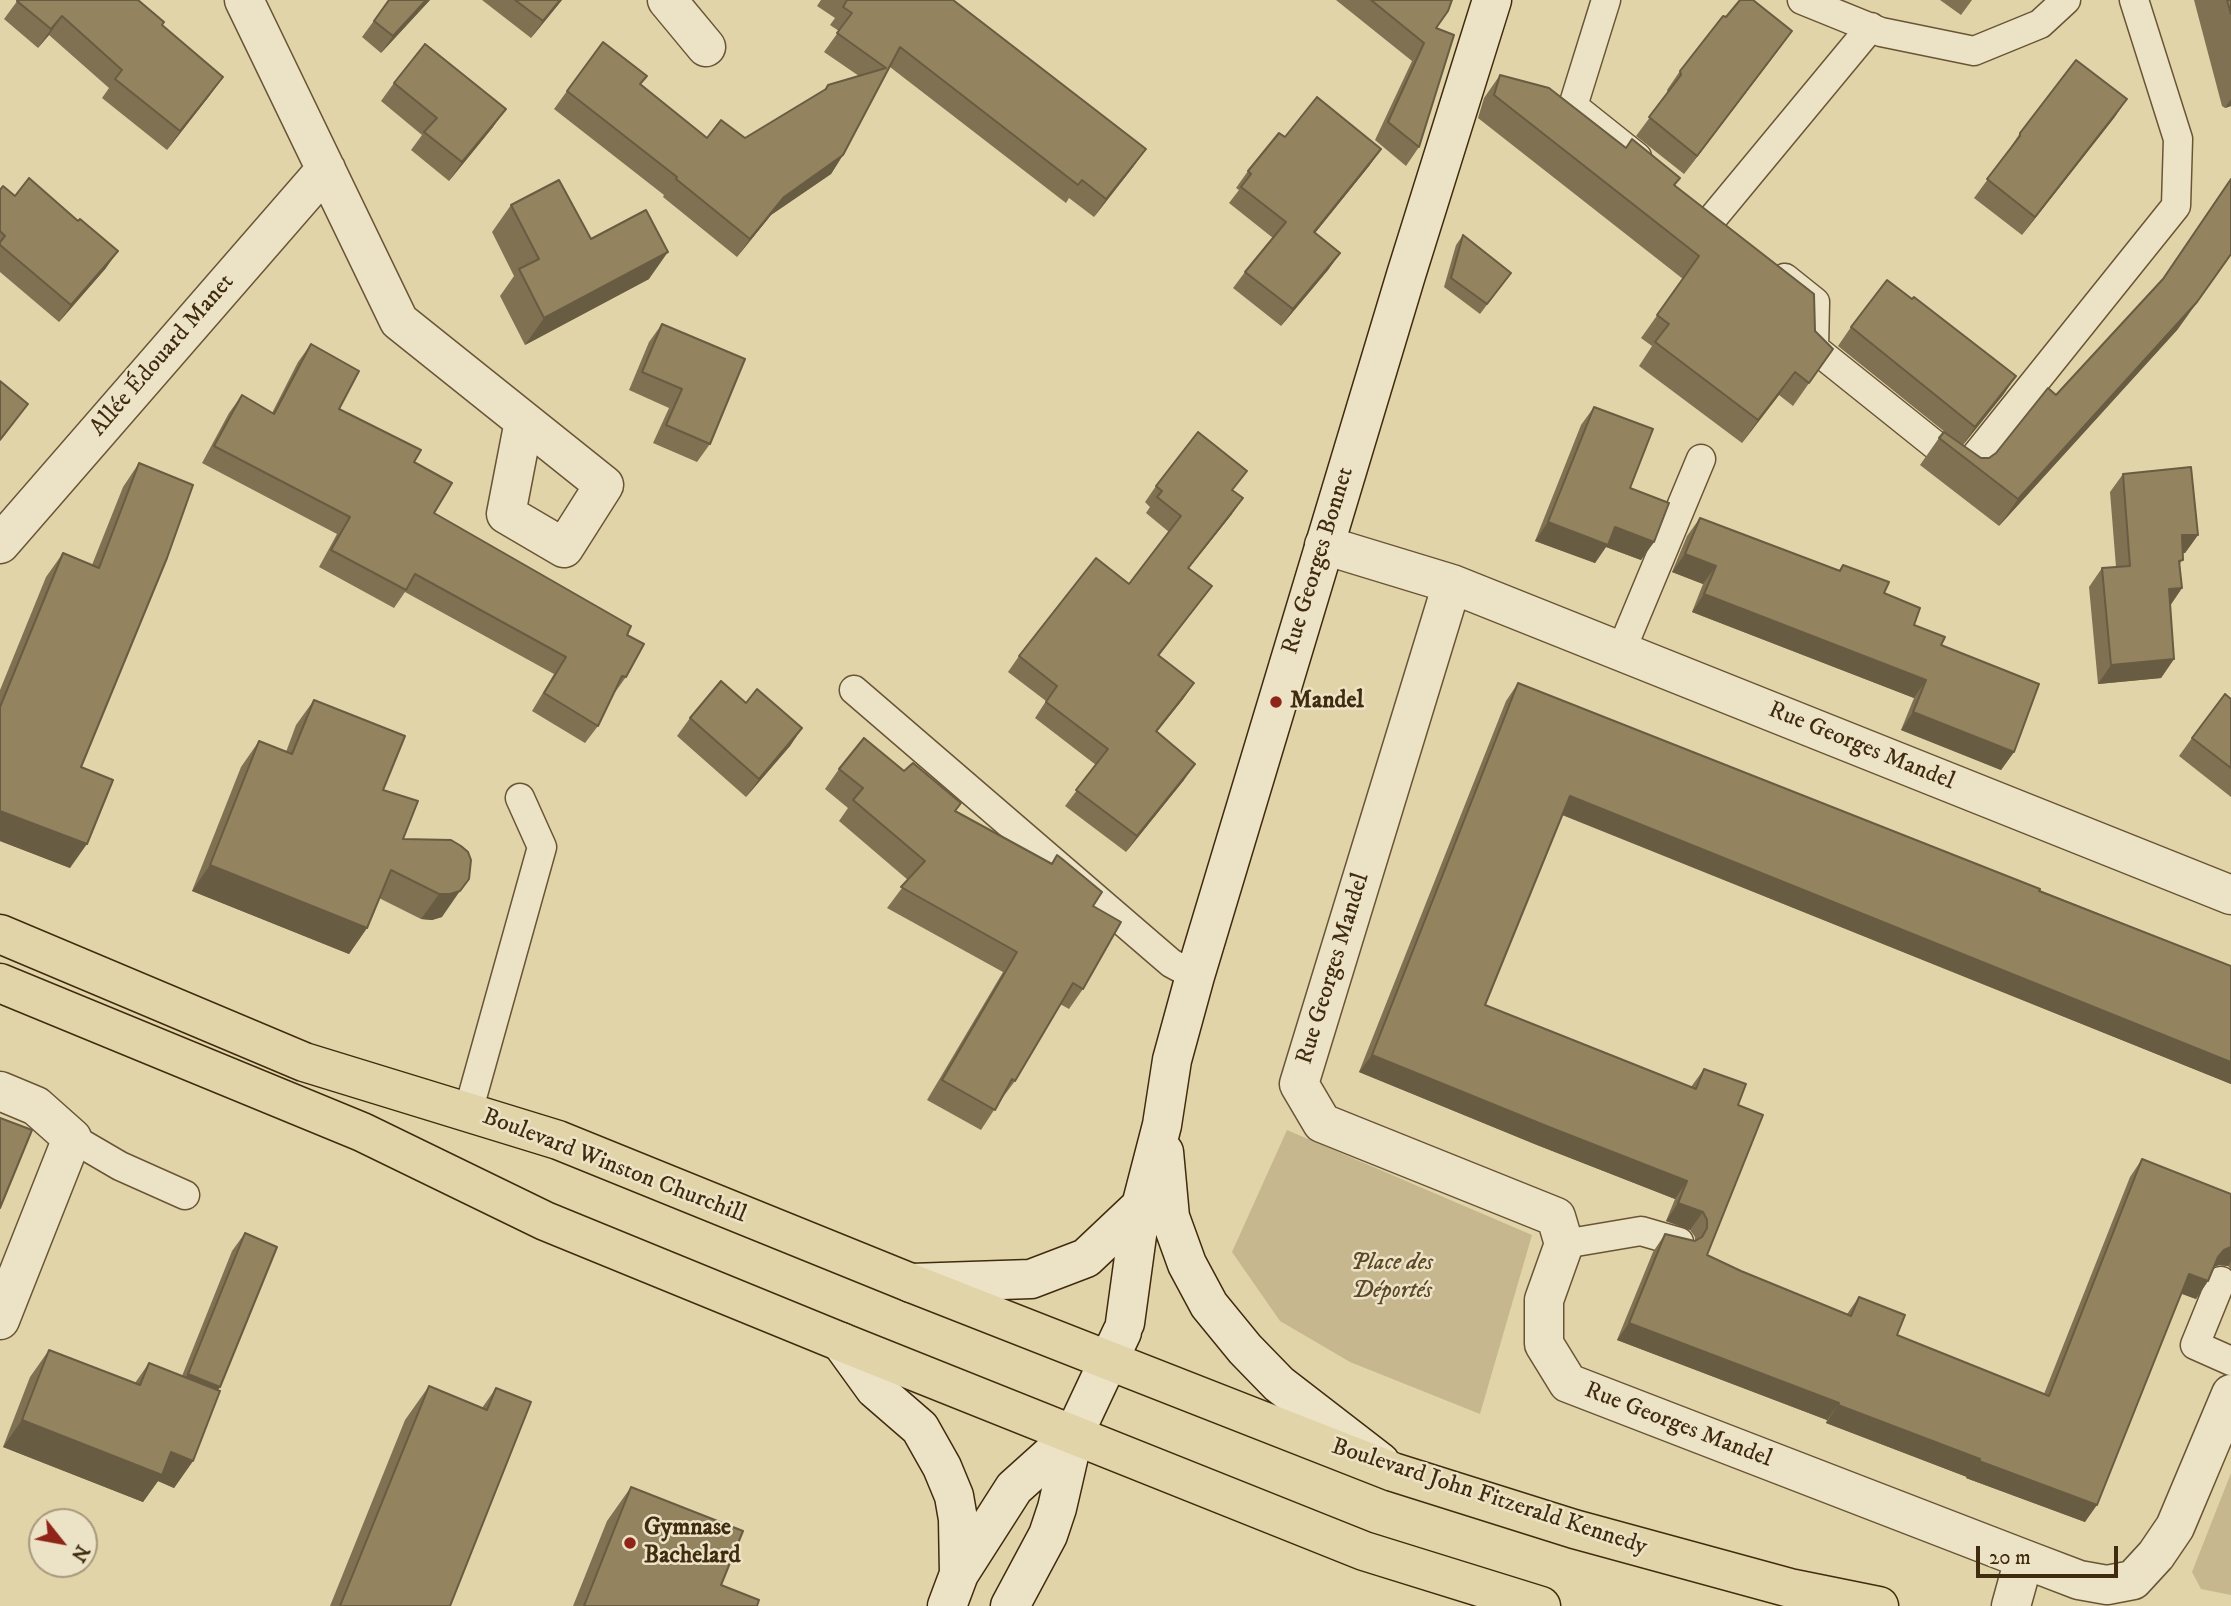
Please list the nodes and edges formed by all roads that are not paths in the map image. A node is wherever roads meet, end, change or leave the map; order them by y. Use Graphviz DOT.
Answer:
graph roads {
  1 [pos="244,0"];
  2 [pos="667,0"];
  3 [pos="1606,0"];
  4 [pos="1802,0"];
  5 [pos="2066,0"];
  6 [pos="2134,0"];
  7 [pos="1489,2"];
  8 [pos="1871,27"];
  9 [pos="706,47"];
  10 [pos="326,169"];
  11 [pos="1659,175"];
  12 [pos="1712,218"];
  13 [pos="1763,261"];
  14 [pos="524,421"];
  15 [pos="1701,459"];
  16 [pos="0,544"];
  17 [pos="1324,545"];
  18 [pos="1452,584"];
  19 [pos="1621,651"];
  20 [pos="855,690"];
  21 [pos="520,798"];
  22 [pos="2231,895"];
  23 [pos="0,934"];
  24 [pos="1195,976"];
  25 [pos="0,983"];
  26 [pos="0,1091"];
  27 [pos="468,1112"];
  28 [pos="72,1138"];
  29 [pos="185,1195"];
  30 [pos="1155,1212"];
  31 [pos="1679,1242"];
  32 [pos="1564,1244"];
  33 [pos="2221,1281"];
  34 [pos="911,1283"];
  35 [pos="0,1320"];
  36 [pos="841,1342"];
  37 [pos="1108,1360"];
  38 [pos="2231,1361"];
  39 [pos="2231,1394"];
  40 [pos="1074,1434"];
  41 [pos="1393,1472"];
  42 [pos="2024,1559"];
  43 [pos="953,1590"];
  44 [pos="2132,1593"];
  45 [pos="1010,1606"];
  46 [pos="1541,1606"];
  47 [pos="1879,1606"];
  48 [pos="2011,1606"];
  1 -- 10 [label="street"];
  2 -- 9 [label="street"];
  3 -- 11 [label="lane"];
  4 -- 8 [label="lane"];
  5 -- 8 [label="lane"];
  6 -- 13 [label="lane"];
  7 -- 17 [label="street, Rue Georges Bonnet"];
  8 -- 12 [label="lane"];
  10 -- 14 [label="street"];
  10 -- 16 [label="street, Allée Édouard Manet"];
  15 -- 19 [label="lane"];
  17 -- 18 [label="street, Rue Georges Mandel"];
  17 -- 24 [label="street, Rue Georges Bonnet"];
  18 -- 19 [label="street, Rue Georges Mandel"];
  18 -- 32 [label="street, Rue Georges Mandel"];
  19 -- 22 [label="street, Rue Georges Mandel"];
  20 -- 24 [label="lane"];
  21 -- 27 [label="lane"];
  23 -- 27 [label="main road, Boulevard Winston Churchill"];
  24 -- 30 [label="street, Rue Georges Bonnet"];
  25 -- 36 [label="main road"];
  26 -- 28 [label="street"];
  27 -- 34 [label="main road, Boulevard Winston Churchill"];
  28 -- 29 [label="lane"];
  28 -- 35 [label="street"];
  30 -- 34 [label="street"];
  30 -- 37 [label="street, Rue Georges Bonnet"];
  30 -- 41 [label="street"];
  31 -- 32 [label="lane"];
  32 -- 42 [label="street, Rue Georges Mandel"];
  33 -- 38 [label="lane"];
  34 -- 37 [label="main road, Boulevard Winston Churchill"];
  36 -- 40 [label="main road"];
  36 -- 43 [label="street"];
  37 -- 40 [label="street, Rue Georges Bonnet"];
  37 -- 41 [label="main road, Boulevard John Fitzerald Kennedy"];
  39 -- 44 [label="street, Rue Georges Mandel"];
  40 -- 43 [label="street"];
  40 -- 45 [label="street"];
  40 -- 46 [label="main road"];
  41 -- 47 [label="main road, Boulevard John Fitzerald Kennedy"];
  42 -- 44 [label="street, Rue Georges Mandel"];
  42 -- 48 [label="street"];
}
